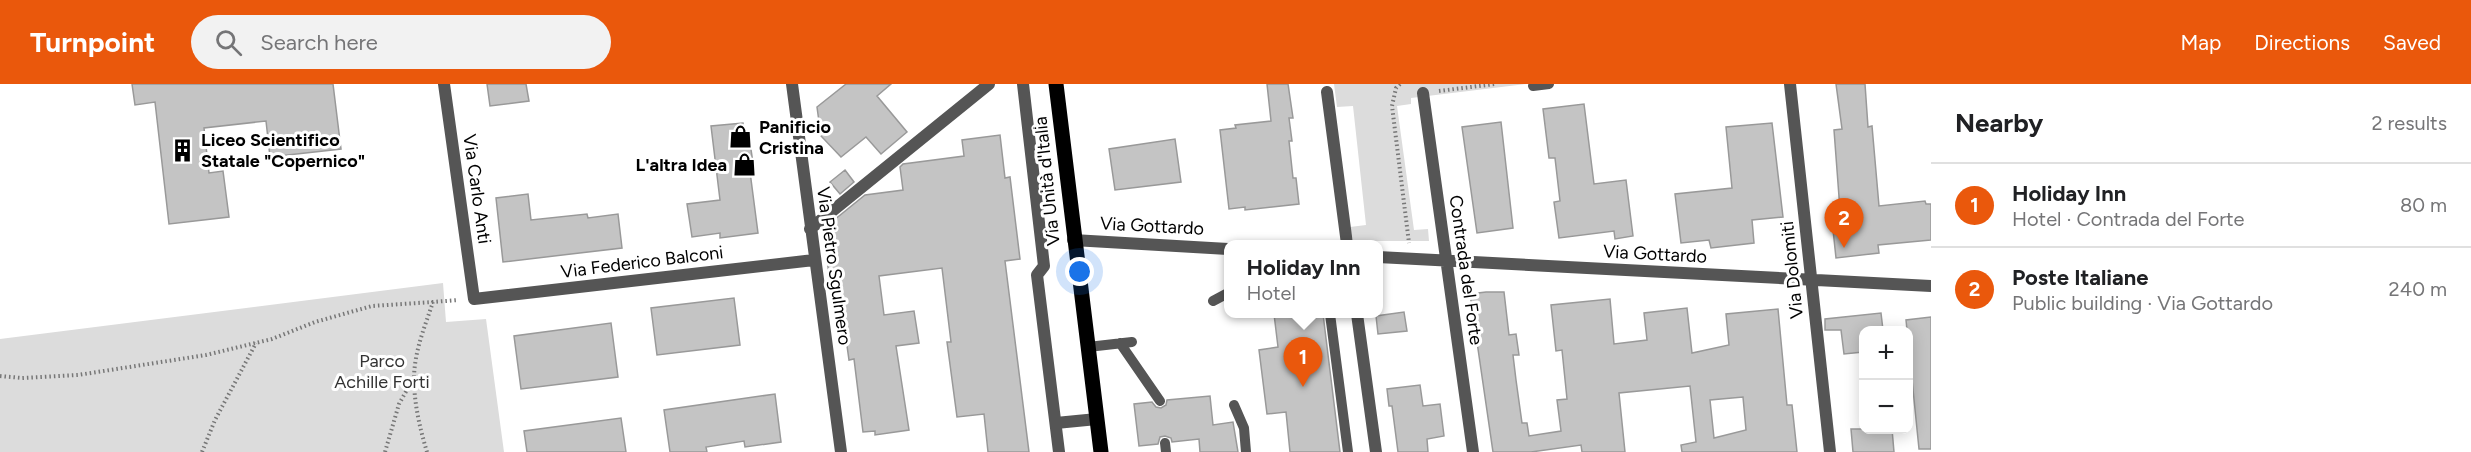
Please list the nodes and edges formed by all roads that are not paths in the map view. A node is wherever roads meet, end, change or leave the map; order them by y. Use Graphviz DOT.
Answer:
graph roads {
  1 [pos="444,84"];
  2 [pos="792,84"];
  3 [pos="989,84"];
  4 [pos="1023,84"];
  5 [pos="1056,84"];
  6 [pos="1549,84"];
  7 [pos="1790,84"];
  8 [pos="1533,86"];
  9 [pos="1327,92"];
  10 [pos="1423,93"];
  11 [pos="810,229"];
  12 [pos="1073,240"];
  13 [pos="1346,240"];
  14 [pos="1224,249"];
  15 [pos="1383,257"];
  16 [pos="814,260"];
  17 [pos="1446,261"];
  18 [pos="1812,281"];
  19 [pos="1931,286"];
  20 [pos="1224,295"];
  21 [pos="474,299"];
  22 [pos="1213,300"];
  23 [pos="1331,318"];
  24 [pos="1358,318"];
  25 [pos="1132,342"];
  26 [pos="1120,343"];
  27 [pos="1088,347"];
  28 [pos="1160,401"];
  29 [pos="1234,405"];
  30 [pos="1097,419"];
  31 [pos="1056,423"];
  32 [pos="841,452"];
  33 [pos="1059,452"];
  34 [pos="1101,452"];
  35 [pos="1246,452"];
  36 [pos="1348,452"];
  37 [pos="1376,452"];
  38 [pos="1473,452"];
  39 [pos="1830,452"];
  1 -- 21 [label="street, Via Carlo Anti"];
  2 -- 11 [label="street, Via Pietro Sgulmero"];
  3 -- 11 [label="street"];
  4 -- 31 [label="street"];
  5 -- 12 [label="main road, Via Unità d'Italia"];
  6 -- 8 [label="lane"];
  7 -- 18 [label="street, Via Dolomiti"];
  9 -- 13 [label="street"];
  10 -- 17 [label="street, Contrada del Forte"];
  11 -- 16 [label="street, Via Pietro Sgulmero"];
  12 -- 14 [label="street, Via Gottardo"];
  12 -- 27 [label="main road, Via Unità d'Italia"];
  15 -- 17 [label="street, Via Gottardo"];
  16 -- 21 [label="street, Via Federico Balconi"];
  16 -- 32 [label="street, Via Pietro Sgulmero"];
  17 -- 18 [label="street, Via Gottardo"];
  17 -- 38 [label="street, Contrada del Forte"];
  18 -- 19 [label="street, Via Gottardo"];
  18 -- 39 [label="street, Via Dolomiti"];
  20 -- 22 [label="lane"];
  23 -- 36 [label="lane"];
  24 -- 37 [label="street"];
  25 -- 26 [label="lane"];
  26 -- 27 [label="lane"];
  26 -- 28 [label="lane"];
  27 -- 30 [label="main road, Via Unità d'Italia"];
  29 -- 35 [label="lane"];
  30 -- 31 [label="street"];
  30 -- 34 [label="main road, Via Unità d'Italia"];
  31 -- 33 [label="street"];
}
